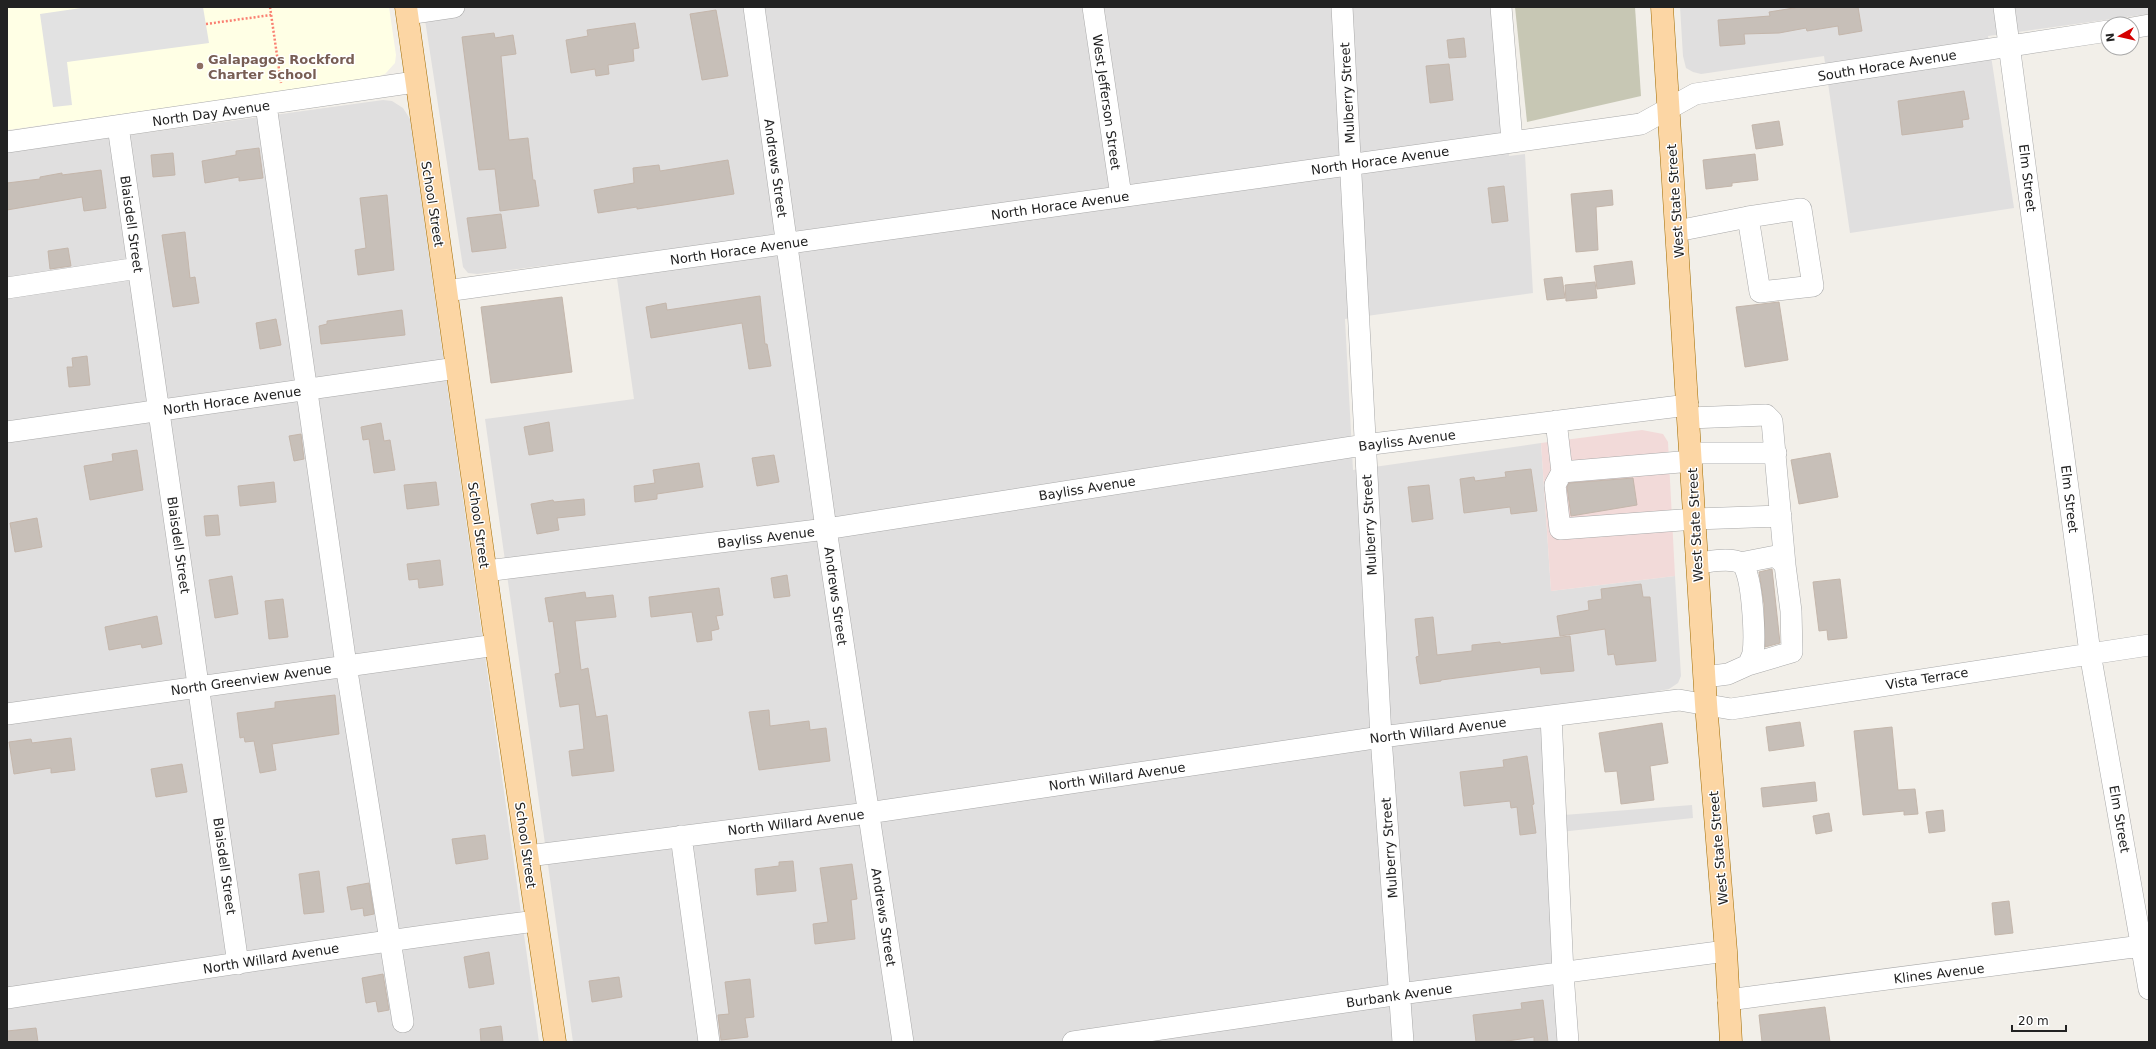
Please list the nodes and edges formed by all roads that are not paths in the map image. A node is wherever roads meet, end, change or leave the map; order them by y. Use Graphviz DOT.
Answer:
graph roads {
  1 [pos="454,7"];
  2 [pos="754,7"];
  3 [pos="1093,7"];
  4 [pos="1342,7"];
  5 [pos="1500,7"];
  6 [pos="1662,7"];
  7 [pos="2004,7"];
  8 [pos="406,11"];
  9 [pos="2100,32"];
  10 [pos="2011,46"];
  11 [pos="415,82"];
  12 [pos="275,103"];
  13 [pos="1669,108"];
  14 [pos="118,126"];
  15 [pos="1512,141"];
  16 [pos="7,142"];
  17 [pos="1351,163"];
  18 [pos="1121,196"];
  19 [pos="1748,217"];
  20 [pos="1677,232"];
  21 [pos="786,243"];
  22 [pos="138,268"];
  23 [pos="7,288"];
  24 [pos="446,291"];
  25 [pos="457,368"];
  26 [pos="307,389"];
  27 [pos="159,411"];
  28 [pos="1688,411"];
  29 [pos="1556,421"];
  30 [pos="7,432"];
  31 [pos="1364,445"];
  32 [pos="1776,453"];
  33 [pos="1691,457"];
  34 [pos="1562,472"];
  35 [pos="1782,516"];
  36 [pos="1695,519"];
  37 [pos="826,529"];
  38 [pos="1698,563"];
  39 [pos="1740,563"];
  40 [pos="1785,565"];
  41 [pos="486,571"];
  42 [pos="496,645"];
  43 [pos="2149,645"];
  44 [pos="2090,653"];
  45 [pos="346,665"];
  46 [pos="1748,665"];
  47 [pos="1704,677"];
  48 [pos="200,687"];
  49 [pos="1706,704"];
  50 [pos="7,714"];
  51 [pos="1551,716"];
  52 [pos="1381,737"];
  53 [pos="868,813"];
  54 [pos="681,836"];
  55 [pos="528,856"];
  56 [pos="536,921"];
  57 [pos="389,939"];
  58 [pos="2146,946"];
  59 [pos="1726,951"];
  60 [pos="238,964"];
  61 [pos="1563,972"];
  62 [pos="2149,989"];
  63 [pos="1400,994"];
  64 [pos="7,998"];
  65 [pos="1728,1000"];
  66 [pos="403,1022"];
  67 [pos="555,1042"];
  68 [pos="709,1042"];
  69 [pos="903,1042"];
  70 [pos="1072,1042"];
  71 [pos="1403,1042"];
  72 [pos="1568,1042"];
  73 [pos="1731,1042"];
  1 -- 8 [label="street"];
  2 -- 21 [label="street, Andrews Street"];
  3 -- 18 [label="street, West Jefferson Street"];
  4 -- 17 [label="street, Mulberry Street"];
  5 -- 15 [label="street"];
  6 -- 13 [label="main road, West State Street"];
  7 -- 10 [label="street, Elm Street"];
  8 -- 11 [label="main road, School Street"];
  9 -- 10 [label="street, South Horace Avenue"];
  10 -- 13 [label="street, South Horace Avenue"];
  10 -- 44 [label="street, Elm Street"];
  11 -- 12 [label="street, North Day Avenue"];
  11 -- 24 [label="main road, School Street"];
  12 -- 14 [label="street, North Day Avenue"];
  12 -- 26 [label="street"];
  13 -- 15 [label="street, North Horace Avenue"];
  13 -- 20 [label="main road, West State Street"];
  14 -- 16 [label="street, North Day Avenue"];
  14 -- 22 [label="street, Blaisdell Street"];
  15 -- 17 [label="street, North Horace Avenue"];
  17 -- 18 [label="street, North Horace Avenue"];
  17 -- 31 [label="street, Mulberry Street"];
  18 -- 21 [label="street, North Horace Avenue"];
  19 -- 20 [label="street"];
  20 -- 28 [label="main road, West State Street"];
  21 -- 24 [label="street, North Horace Avenue"];
  21 -- 37 [label="street, Andrews Street"];
  22 -- 23 [label="street"];
  22 -- 27 [label="street, Blaisdell Street"];
  24 -- 25 [label="main road, School Street"];
  25 -- 26 [label="street, North Horace Avenue"];
  25 -- 41 [label="main road, School Street"];
  26 -- 27 [label="street, North Horace Avenue"];
  26 -- 45 [label="street"];
  27 -- 30 [label="street, North Horace Avenue"];
  27 -- 48 [label="street, Blaisdell Street"];
  28 -- 29 [label="street, Bayliss Avenue"];
  28 -- 32 [label="street, Bayliss Avenue"];
  28 -- 33 [label="main road, West State Street"];
  29 -- 31 [label="street, Bayliss Avenue"];
  29 -- 34 [label="street"];
  31 -- 37 [label="street, Bayliss Avenue"];
  31 -- 52 [label="street, Mulberry Street"];
  32 -- 33 [label="street"];
  32 -- 35 [label="street, Bayliss Avenue"];
  33 -- 34 [label="street"];
  33 -- 36 [label="main road, West State Street"];
  34 -- 36 [label="street"];
  35 -- 36 [label="street"];
  35 -- 40 [label="street, Bayliss Avenue"];
  36 -- 38 [label="main road, West State Street"];
  37 -- 41 [label="street, Bayliss Avenue"];
  37 -- 53 [label="street, Andrews Street"];
  38 -- 39 [label="street"];
  38 -- 47 [label="main road, West State Street"];
  39 -- 40 [label="street"];
  39 -- 46 [label="street"];
  40 -- 46 [label="street, Bayliss Avenue"];
  41 -- 42 [label="main road, School Street"];
  42 -- 45 [label="street, North Greenview Avenue"];
  42 -- 55 [label="main road, School Street"];
  43 -- 44 [label="street, Vista Terrace"];
  44 -- 49 [label="street, Vista Terrace"];
  44 -- 58 [label="street, Elm Street"];
  45 -- 48 [label="street, North Greenview Avenue"];
  45 -- 57 [label="street"];
  46 -- 47 [label="street"];
  47 -- 49 [label="main road, West State Street"];
  48 -- 50 [label="street, North Greenview Avenue"];
  48 -- 60 [label="street, Blaisdell Street"];
  49 -- 51 [label="street, North Willard Avenue"];
  49 -- 59 [label="main road, West State Street"];
  51 -- 52 [label="street, North Willard Avenue"];
  51 -- 61 [label="street"];
  52 -- 53 [label="street, North Willard Avenue"];
  52 -- 63 [label="street, Mulberry Street"];
  53 -- 54 [label="street, North Willard Avenue"];
  53 -- 69 [label="street, Andrews Street"];
  54 -- 55 [label="street, North Willard Avenue"];
  54 -- 68 [label="street"];
  55 -- 56 [label="main road, School Street"];
  56 -- 57 [label="street, North Willard Avenue"];
  56 -- 67 [label="main road, School Street"];
  57 -- 60 [label="street, North Willard Avenue"];
  57 -- 66 [label="street"];
  58 -- 62 [label="street, Elm Street"];
  58 -- 65 [label="street, Klines Avenue"];
  59 -- 61 [label="street, Burbank Avenue"];
  59 -- 65 [label="main road, West State Street"];
  60 -- 64 [label="street, North Willard Avenue"];
  61 -- 63 [label="street, Burbank Avenue"];
  61 -- 72 [label="street"];
  63 -- 70 [label="street, Burbank Avenue"];
  63 -- 71 [label="street, Mulberry Street"];
  65 -- 73 [label="main road, West State Street"];
}
